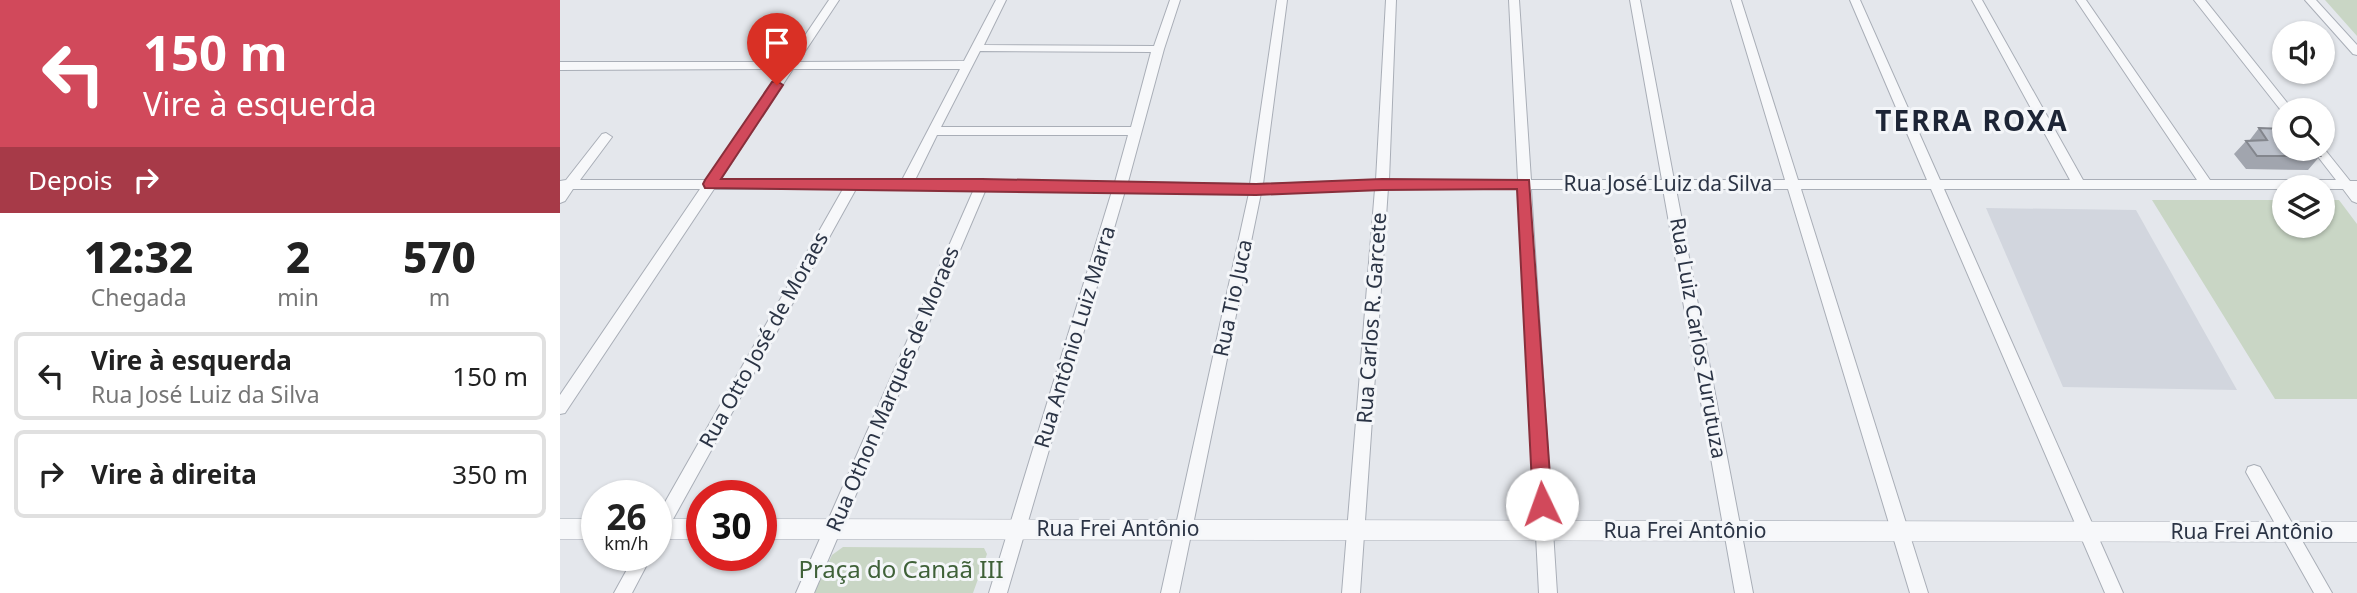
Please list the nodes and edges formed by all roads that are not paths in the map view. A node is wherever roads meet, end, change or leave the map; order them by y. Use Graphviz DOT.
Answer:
graph roads {
  1 [pos="834,0"];
  2 [pos="1001,0"];
  3 [pos="1175,0"];
  4 [pos="1282,0"];
  5 [pos="1391,0"];
  6 [pos="1514,0"];
  7 [pos="1635,0"];
  8 [pos="1737,0"];
  9 [pos="1855,0"];
  10 [pos="1978,0"];
  11 [pos="2081,0"];
  12 [pos="2199,0"];
  13 [pos="2309,0"];
  14 [pos="977,48"];
  15 [pos="1158,49"];
  16 [pos="2357,52"];
  17 [pos="790,65"];
  18 [pos="967,65"];
  19 [pos="560,66"];
  20 [pos="2277,98"];
  21 [pos="934,131"];
  22 [pos="1137,131"];
  23 [pos="606,137"];
  24 [pos="2329,161"];
  25 [pos="710,184"];
  26 [pos="852,184"];
  27 [pos="906,184"];
  28 [pos="982,184"];
  29 [pos="1382,184"];
  30 [pos="1524,184"];
  31 [pos="1669,184"];
  32 [pos="1793,184"];
  33 [pos="1935,184"];
  34 [pos="566,185"];
  35 [pos="2079,185"];
  36 [pos="2207,185"];
  37 [pos="2352,185"];
  38 [pos="1120,187"];
  39 [pos="1256,189"];
  40 [pos="560,198"];
  41 [pos="2357,198"];
  42 [pos="560,408"];
  43 [pos="2254,472"];
  44 [pos="672,504"];
  45 [pos="560,529"];
  46 [pos="581,529"];
  47 [pos="777,529"];
  48 [pos="833,529"];
  49 [pos="1182,529"];
  50 [pos="1017,530"];
  51 [pos="1355,531"];
  52 [pos="1544,531"];
  53 [pos="1733,531"];
  54 [pos="1900,531"];
  55 [pos="2357,531"];
  56 [pos="2087,532"];
  57 [pos="2287,532"];
  58 [pos="635,571"];
  59 [pos="623,593"];
  60 [pos="805,593"];
  61 [pos="998,593"];
  62 [pos="1170,593"];
  63 [pos="1351,593"];
  64 [pos="1548,593"];
  65 [pos="1744,593"];
  66 [pos="1919,593"];
  67 [pos="2114,593"];
  68 [pos="2323,593"];
  1 -- 17 [label="street"];
  2 -- 14 [label="street"];
  3 -- 15 [label="street, Rua Antônio Luiz Marra"];
  4 -- 39 [label="street, Rua Tio Juca"];
  5 -- 29 [label="street, Rua Carlos R. Garcete"];
  6 -- 30 [label="street"];
  7 -- 31 [label="street, Rua Luiz Carlos Zurutuza"];
  8 -- 32 [label="street"];
  9 -- 33 [label="street"];
  10 -- 35 [label="street"];
  11 -- 36 [label="street"];
  12 -- 20 [label="street"];
  13 -- 16 [label="street"];
  14 -- 15 [label="street"];
  14 -- 18 [label="street"];
  15 -- 22 [label="street, Rua Antônio Luiz Marra"];
  17 -- 18 [label="street"];
  17 -- 19 [label="street"];
  17 -- 25 [label="street"];
  18 -- 21 [label="street"];
  21 -- 22 [label="street"];
  21 -- 27 [label="street"];
  22 -- 38 [label="street, Rua Antônio Luiz Marra"];
  23 -- 34 [label="street"];
  24 -- 37 [label="street"];
  25 -- 26 [label="street, Rua José Luiz da Silva"];
  25 -- 34 [label="street, Rua José Luiz da Silva"];
  25 -- 42 [label="street"];
  26 -- 27 [label="street, Rua José Luiz da Silva"];
  26 -- 44 [label="street, Rua Otto José de Moraes"];
  27 -- 28 [label="street, Rua José Luiz da Silva"];
  28 -- 38 [label="street, Rua José Luiz da Silva"];
  28 -- 48 [label="street, Rua Othon Marques de Moraes"];
  29 -- 30 [label="street, Rua José Luiz da Silva"];
  29 -- 39 [label="street, Rua José Luiz da Silva"];
  29 -- 51 [label="street, Rua Carlos R. Garcete"];
  30 -- 31 [label="street, Rua José Luiz da Silva"];
  30 -- 52 [label="street"];
  31 -- 32 [label="street, Rua José Luiz da Silva"];
  31 -- 53 [label="street, Rua Luiz Carlos Zurutuza"];
  32 -- 33 [label="street, Rua José Luiz da Silva"];
  32 -- 54 [label="street"];
  33 -- 35 [label="street, Rua José Luiz da Silva"];
  33 -- 56 [label="street"];
  34 -- 40 [label="street"];
  35 -- 36 [label="street, Rua José Luiz da Silva"];
  36 -- 37 [label="street, Rua José Luiz da Silva"];
  37 -- 41 [label="street"];
  38 -- 39 [label="street, Rua José Luiz da Silva"];
  38 -- 50 [label="street, Rua Antônio Luiz Marra"];
  39 -- 49 [label="street, Rua Tio Juca"];
  43 -- 57 [label="street"];
  45 -- 46 [label="street"];
  47 -- 48 [label="street, Rua Frei Antônio"];
  48 -- 50 [label="street, Rua Frei Antônio"];
  48 -- 60 [label="street, Rua Othon Marques de Moraes"];
  49 -- 50 [label="street, Rua Frei Antônio"];
  49 -- 51 [label="street, Rua Frei Antônio"];
  49 -- 62 [label="street, Rua Tio Juca"];
  50 -- 61 [label="street, Rua Antônio Luiz Marra"];
  51 -- 52 [label="street, Rua Frei Antônio"];
  51 -- 63 [label="street, Rua Carlos R. Garcete"];
  52 -- 53 [label="street, Rua Frei Antônio"];
  52 -- 64 [label="street"];
  53 -- 54 [label="street, Rua Frei Antônio"];
  53 -- 65 [label="street, Rua Luiz Carlos Zurutuza"];
  54 -- 56 [label="street, Rua Frei Antônio"];
  54 -- 66 [label="street"];
  55 -- 57 [label="street, Rua Frei Antônio"];
  56 -- 57 [label="street, Rua Frei Antônio"];
  56 -- 67 [label="street"];
  57 -- 68 [label="street"];
  58 -- 59 [label="street"];
}
